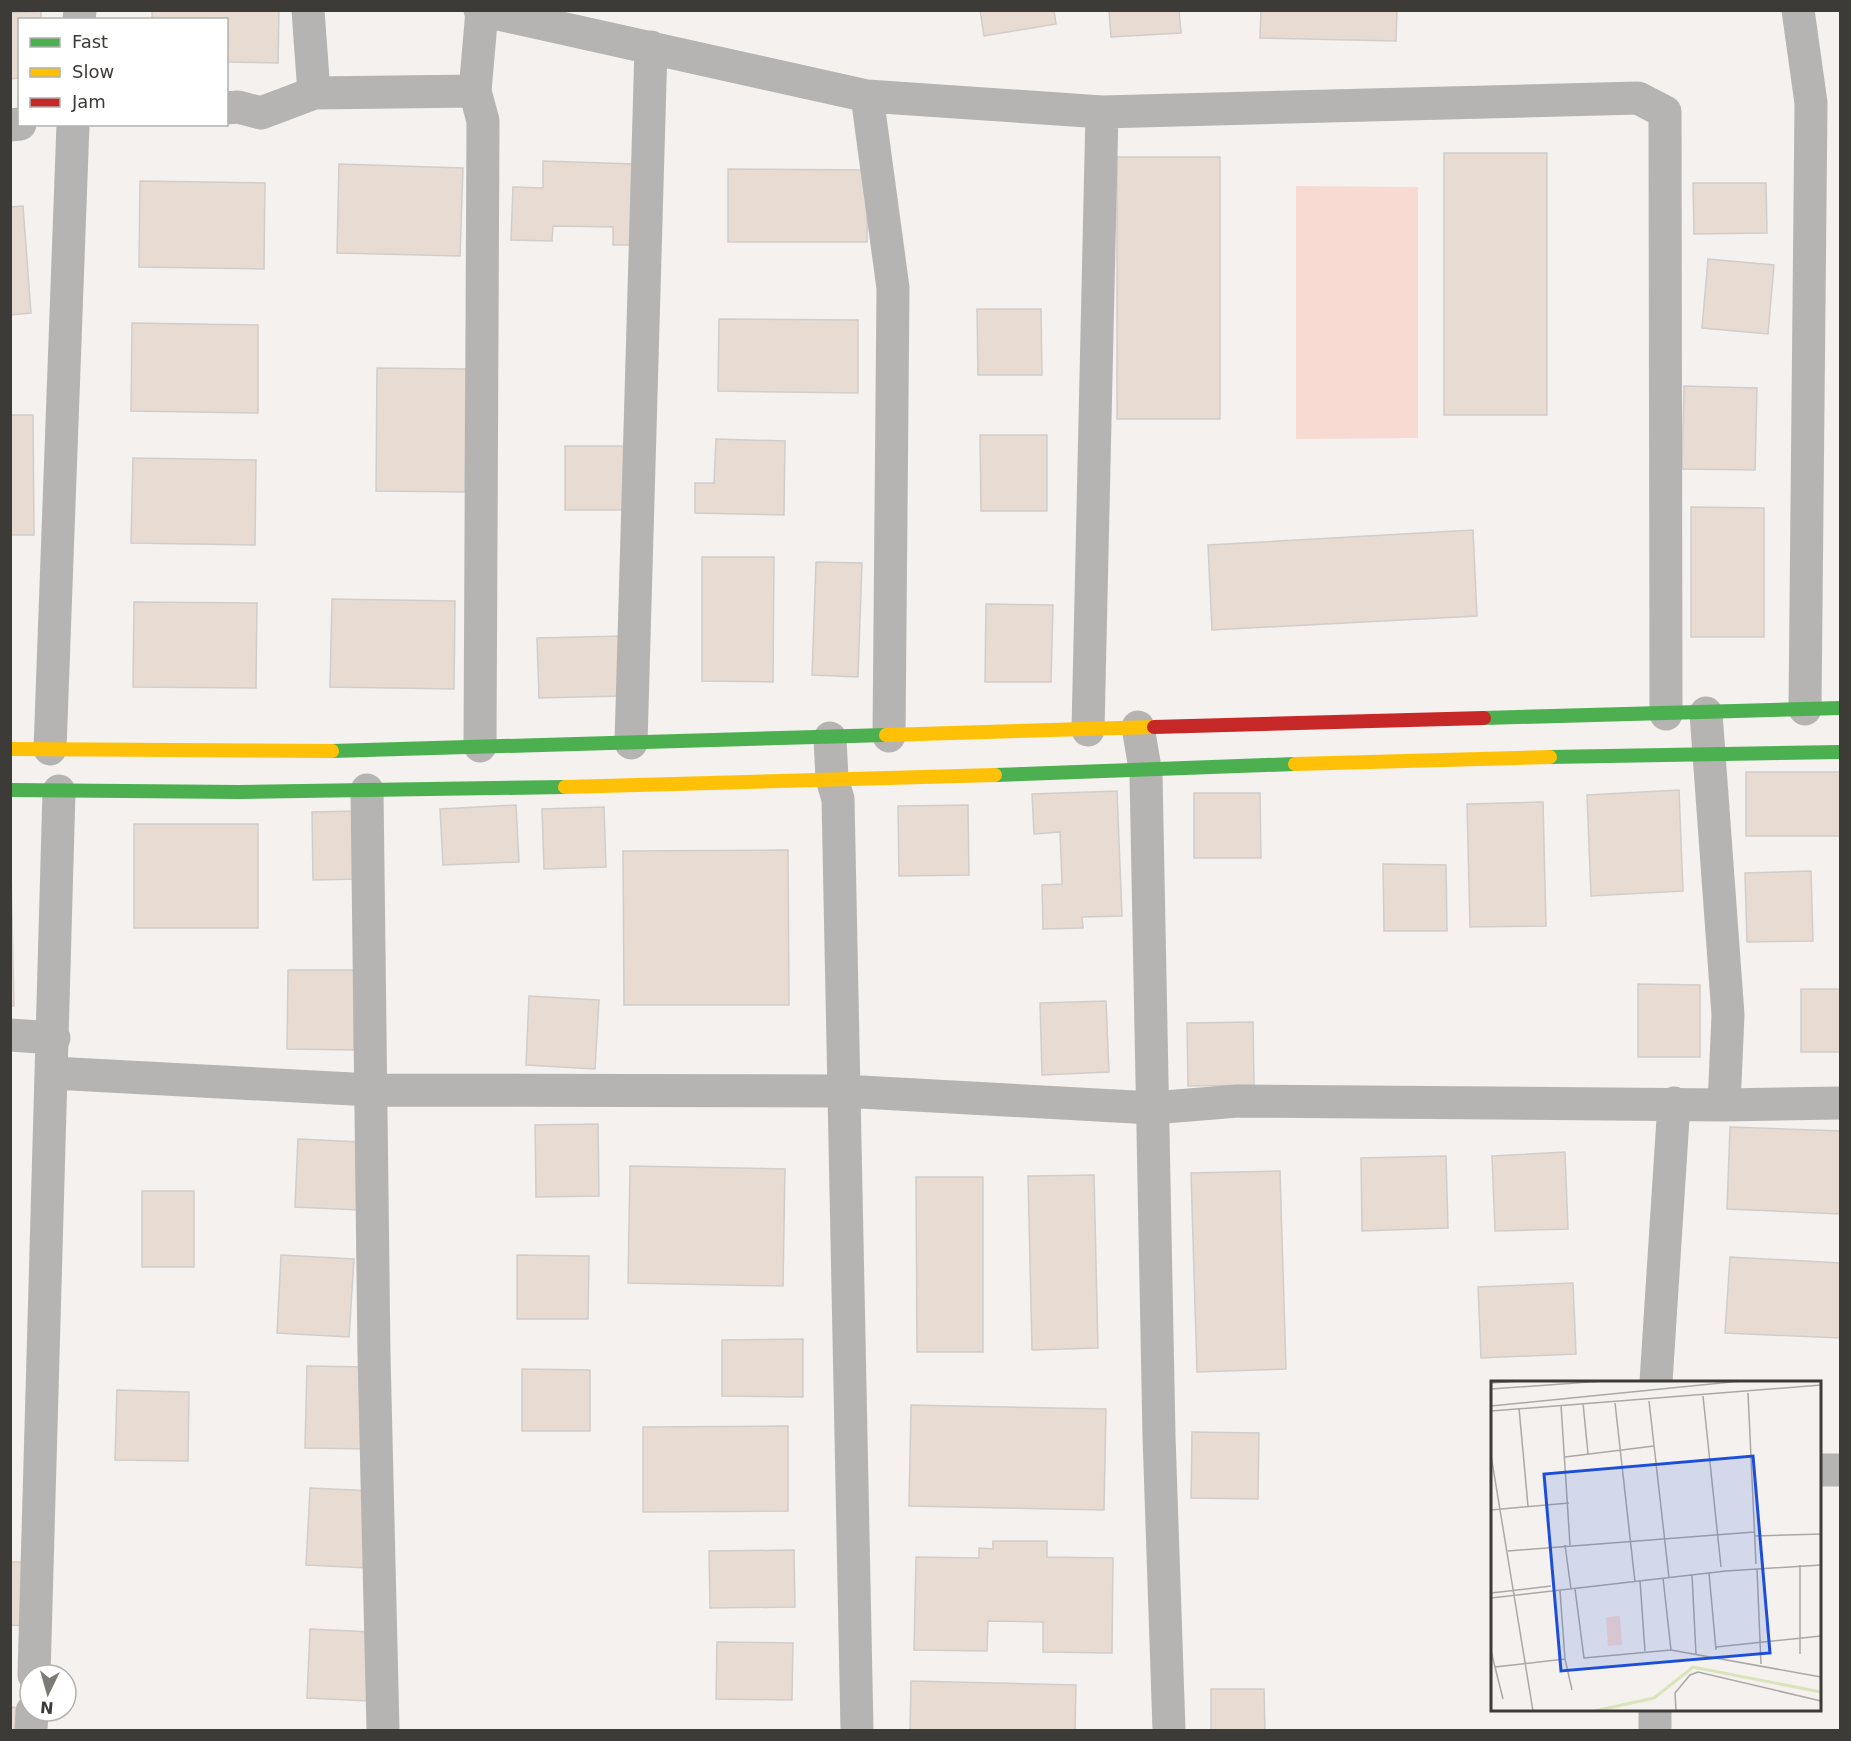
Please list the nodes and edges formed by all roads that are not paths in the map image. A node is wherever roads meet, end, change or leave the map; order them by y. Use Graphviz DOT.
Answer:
graph roads {
  1 [pos="308,10"];
  2 [pos="1798,10"];
  3 [pos="481,11"];
  4 [pos="651,47"];
  5 [pos="475,91"];
  6 [pos="314,93"];
  7 [pos="867,96"];
  8 [pos="1826,102"];
  9 [pos="228,108"];
  10 [pos="1102,112"];
  11 [pos="73,126"];
  12 [pos="1840,708"];
  13 [pos="1805,709"];
  14 [pos="1706,713"];
  15 [pos="1666,714"];
  16 [pos="1138,728"];
  17 [pos="1088,730"];
  18 [pos="889,736"];
  19 [pos="830,738"];
  20 [pos="631,743"];
  21 [pos="480,746"];
  22 [pos="10,749"];
  23 [pos="50,749"];
  24 [pos="1840,752"];
  25 [pos="1711,754"];
  26 [pos="1143,770"];
  27 [pos="832,779"];
  28 [pos="10,790"];
  29 [pos="367,790"];
  30 [pos="59,791"];
  31 [pos="10,1035"];
  32 [pos="54,1038"];
  33 [pos="53,1073"];
  34 [pos="372,1090"];
  35 [pos="843,1091"];
  36 [pos="1674,1103"];
  37 [pos="1840,1103"];
  38 [pos="1724,1105"];
  39 [pos="1152,1108"];
  40 [pos="1656,1381"];
  41 [pos="1821,1470"];
  42 [pos="1840,1470"];
  43 [pos="34,1663"];
  44 [pos="1655,1711"];
  45 [pos="383,1731"];
  46 [pos="857,1731"];
  47 [pos="1169,1731"];
  48 [pos="1655,1731"];
  1 -- 6 [label="street"];
  2 -- 8 [label="street"];
  3 -- 4 [label="street"];
  3 -- 5 [label="street"];
  4 -- 7 [label="street"];
  4 -- 20 [label="street"];
  5 -- 6 [label="street"];
  5 -- 21 [label="street"];
  6 -- 9 [label="street"];
  7 -- 10 [label="street"];
  7 -- 18 [label="street"];
  8 -- 13 [label="street"];
  10 -- 15 [label="street"];
  10 -- 17 [label="street"];
  11 -- 23 [label="street"];
  12 -- 13 [label="main road"];
  13 -- 14 [label="main road"];
  14 -- 15 [label="main road"];
  14 -- 25 [label="street"];
  15 -- 16 [label="main road"];
  16 -- 17 [label="main road"];
  16 -- 26 [label="street"];
  17 -- 18 [label="main road"];
  18 -- 19 [label="main road"];
  19 -- 20 [label="main road"];
  19 -- 27 [label="street"];
  20 -- 21 [label="main road"];
  21 -- 23 [label="main road"];
  22 -- 23 [label="main road"];
  24 -- 25 [label="main road"];
  25 -- 26 [label="main road"];
  25 -- 38 [label="street"];
  26 -- 27 [label="main road"];
  26 -- 39 [label="street"];
  27 -- 29 [label="main road"];
  27 -- 35 [label="street"];
  28 -- 30 [label="main road"];
  29 -- 30 [label="main road"];
  29 -- 34 [label="street"];
  30 -- 32 [label="street"];
  31 -- 32 [label="street"];
  32 -- 33 [label="street"];
  33 -- 34 [label="street"];
  33 -- 43 [label="street"];
  34 -- 35 [label="street"];
  34 -- 45 [label="street"];
  35 -- 39 [label="street"];
  35 -- 46 [label="street"];
  36 -- 38 [label="street"];
  36 -- 39 [label="street"];
  36 -- 40 [label="street"];
  37 -- 38 [label="street"];
  39 -- 47 [label="street"];
  41 -- 42 [label="street"];
  44 -- 48 [label="street"];
}
